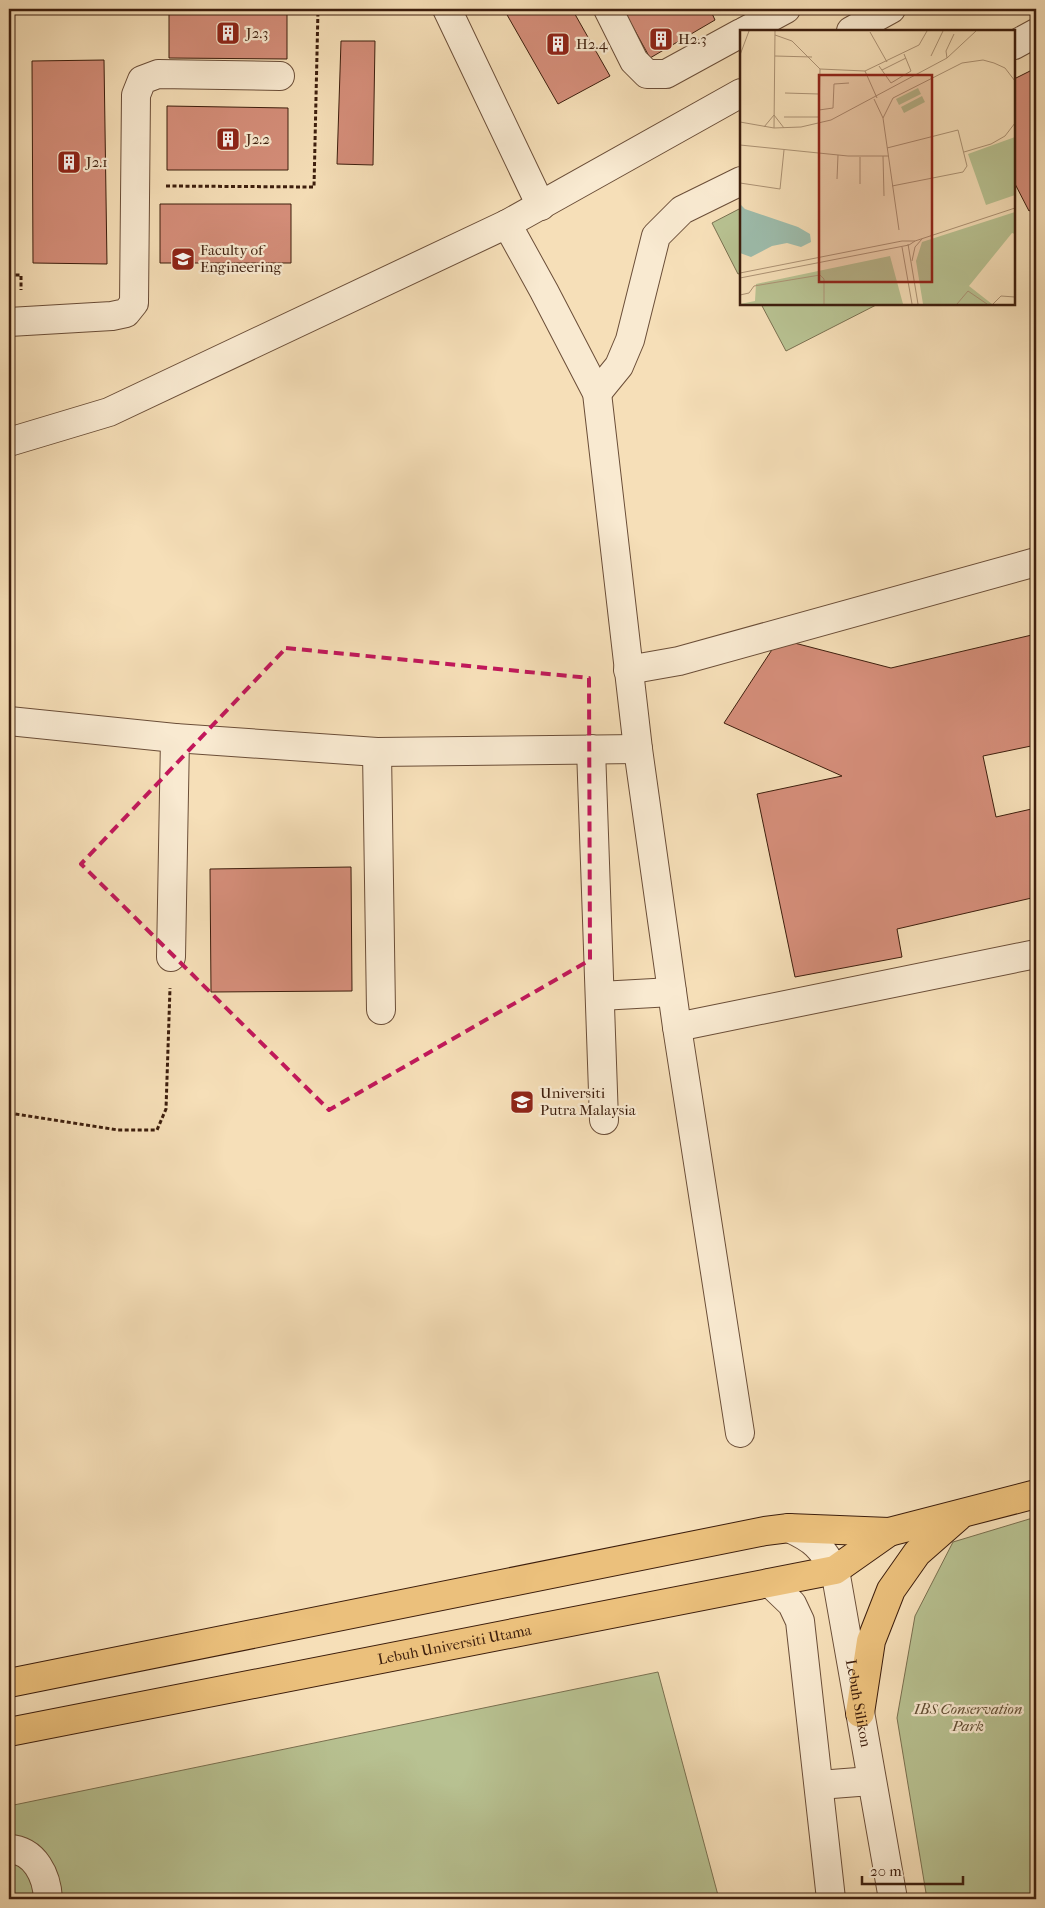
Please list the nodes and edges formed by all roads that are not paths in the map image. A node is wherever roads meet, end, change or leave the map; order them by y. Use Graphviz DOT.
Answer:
graph roads {
  1 [pos="448,9"];
  2 [pos="608,9"];
  3 [pos="786,9"];
  4 [pos="891,9"];
  5 [pos="747,30"];
  6 [pos="853,30"];
  7 [pos="1036,33"];
  8 [pos="740,34"];
  9 [pos="1015,44"];
  10 [pos="280,76"];
  11 [pos="740,94"];
  12 [pos="740,181"];
  13 [pos="541,206"];
  14 [pos="507,224"];
  15 [pos="9,322"];
  16 [pos="597,393"];
  17 [pos="9,442"];
  18 [pos="1036,562"];
  19 [pos="628,670"];
  20 [pos="9,721"];
  21 [pos="175,738"];
  22 [pos="591,749"];
  23 [pos="638,749"];
  24 [pos="377,752"];
  25 [pos="1036,954"];
  26 [pos="171,957"];
  27 [pos="672,992"];
  28 [pos="600,996"];
  29 [pos="381,1010"];
  30 [pos="677,1027"];
  31 [pos="604,1120"];
  32 [pos="740,1433"];
  33 [pos="1036,1494"];
  34 [pos="961,1514"];
  35 [pos="789,1528"];
  36 [pos="890,1532"];
  37 [pos="835,1570"];
  38 [pos="770,1583"];
  39 [pos="9,1683"];
  40 [pos="860,1713"];
  41 [pos="9,1732"];
  42 [pos="871,1781"];
  43 [pos="819,1785"];
  44 [pos="9,1849"];
  45 [pos="48,1899"];
  46 [pos="831,1899"];
  47 [pos="892,1899"];
  1 -- 13 [label="street"];
  2 -- 8 [label="street"];
  3 -- 5 [label="street"];
  4 -- 6 [label="street"];
  7 -- 9 [label="street"];
  10 -- 15 [label="street"];
  11 -- 13 [label="street"];
  12 -- 16 [label="street"];
  13 -- 14 [label="street"];
  14 -- 16 [label="street"];
  14 -- 17 [label="street"];
  16 -- 19 [label="street"];
  18 -- 19 [label="street"];
  19 -- 23 [label="street"];
  20 -- 21 [label="street"];
  21 -- 24 [label="street"];
  21 -- 26 [label="street"];
  22 -- 23 [label="street"];
  22 -- 24 [label="street"];
  22 -- 28 [label="street"];
  23 -- 27 [label="street"];
  24 -- 29 [label="street"];
  25 -- 30 [label="street"];
  27 -- 28 [label="street"];
  27 -- 30 [label="street"];
  28 -- 31 [label="street"];
  30 -- 32 [label="street"];
  33 -- 34 [label="main road, Lebuh Universiti Utama"];
  34 -- 36 [label="main road, Lebuh Universiti Utama"];
  34 -- 40 [label="main road"];
  35 -- 36 [label="main road, Lebuh Universiti Utama"];
  35 -- 37 [label="street, Lebuh Silikon"];
  35 -- 39 [label="main road, Lebuh Universiti Utama"];
  36 -- 37 [label="main road, Lebuh Universiti Utama"];
  37 -- 38 [label="main road, Lebuh Universiti Utama"];
  37 -- 40 [label="street, Lebuh Silikon"];
  38 -- 41 [label="main road, Lebuh Universiti Utama"];
  38 -- 43 [label="street"];
  40 -- 42 [label="street, Lebuh Silikon"];
  42 -- 43 [label="street"];
  42 -- 47 [label="street, Lebuh Silikon"];
  43 -- 46 [label="street"];
  44 -- 45 [label="street"];
}
